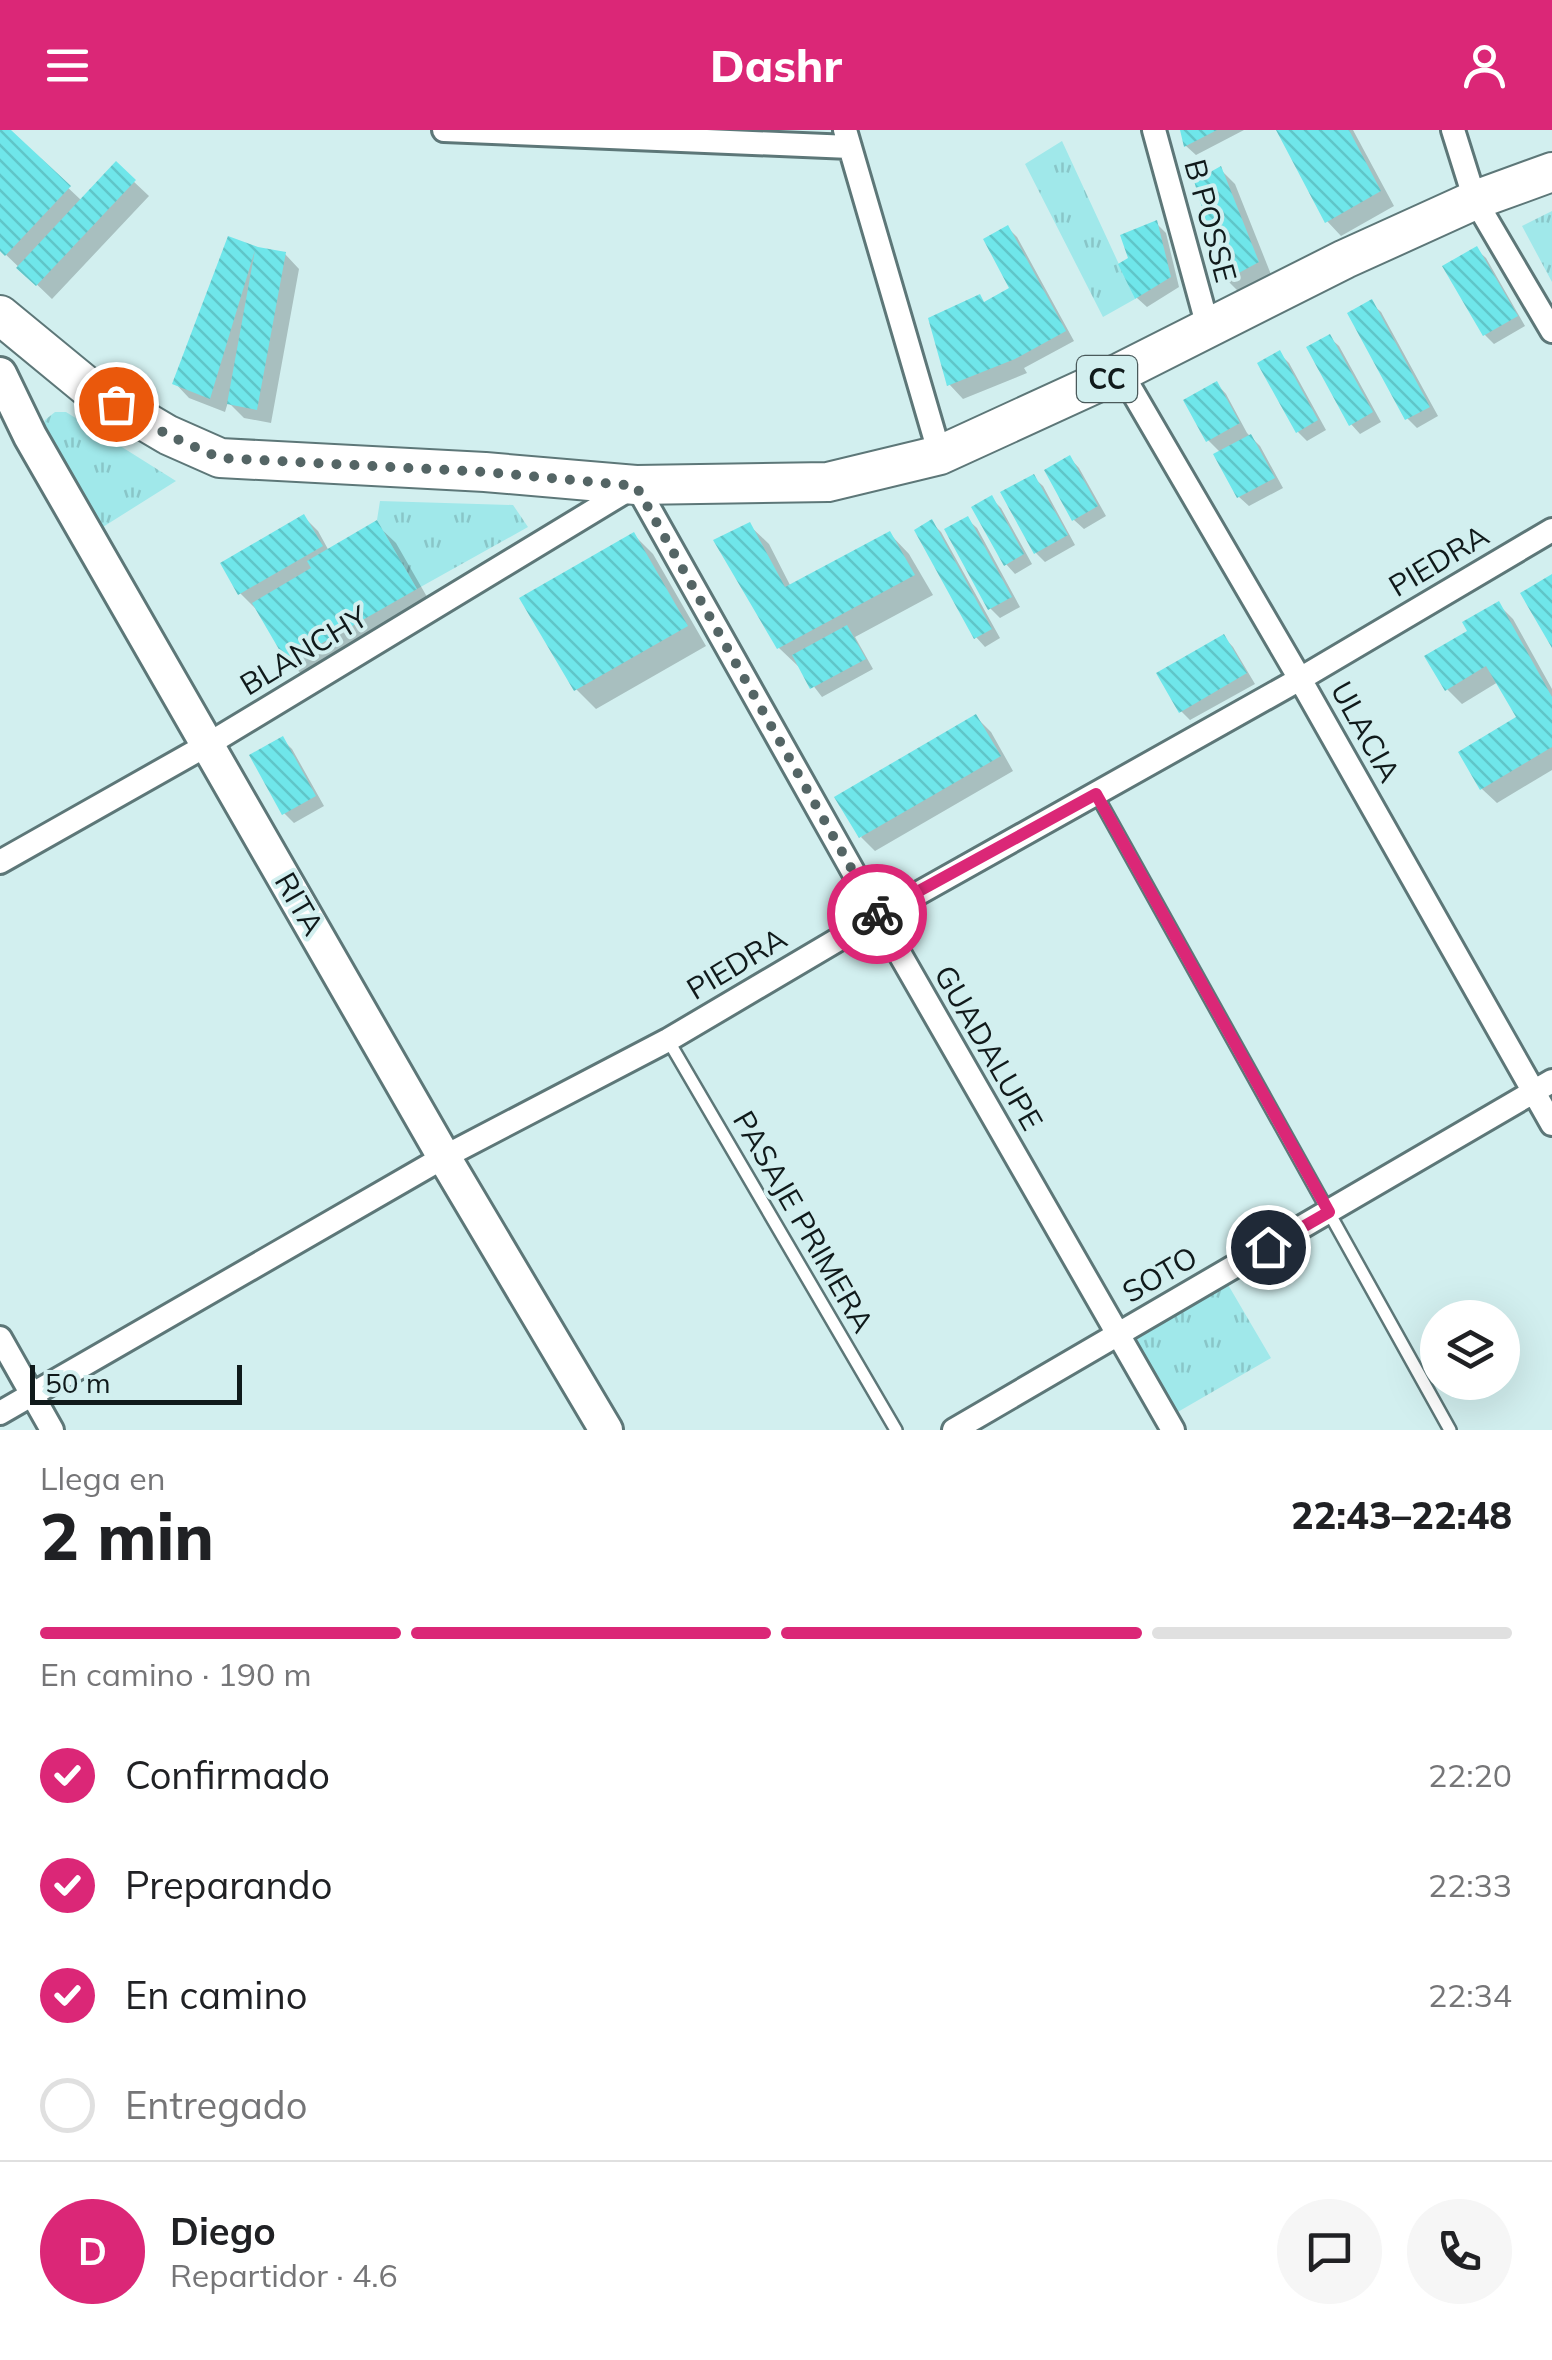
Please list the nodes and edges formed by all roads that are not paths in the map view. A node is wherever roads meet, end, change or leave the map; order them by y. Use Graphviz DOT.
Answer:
graph roads {
  1 [pos="444,130"];
  2 [pos="1154,130"];
  3 [pos="1454,130"];
  4 [pos="848,138"];
  5 [pos="1552,172"];
  6 [pos="1474,200"];
  7 [pos="0,315"];
  8 [pos="1208,327"];
  9 [pos="1552,331"];
  10 [pos="1121,372"];
  11 [pos="0,374"];
  12 [pos="940,455"];
  13 [pos="636,486"];
  14 [pos="1552,530"];
  15 [pos="1300,679"];
  16 [pos="207,744"];
  17 [pos="1096,794"];
  18 [pos="0,862"];
  19 [pos="878,916"];
  20 [pos="668,1040"];
  21 [pos="1543,1086"];
  22 [pos="1552,1124"];
  23 [pos="444,1157"];
  24 [pos="1329,1212"];
  25 [pos="1118,1335"];
  26 [pos="0,1338"];
  27 [pos="32,1395"];
  28 [pos="0,1414"];
  29 [pos="52,1430"];
  30 [pos="606,1430"];
  31 [pos="896,1430"];
  32 [pos="954,1430"];
  33 [pos="1173,1430"];
  34 [pos="1450,1430"];
  1 -- 4 [label="street"];
  2 -- 8 [label="street, B POSSE"];
  3 -- 6 [label="street"];
  4 -- 12 [label="street"];
  5 -- 6 [label="main road, CC"];
  6 -- 8 [label="main road, CC"];
  6 -- 9 [label="street"];
  7 -- 13 [label="main road, CC"];
  8 -- 10 [label="main road, CC"];
  10 -- 12 [label="main road, CC"];
  10 -- 15 [label="street, ULACIA"];
  11 -- 16 [label="street, RITA"];
  12 -- 13 [label="main road, CC"];
  13 -- 16 [label="street, BLANCHY"];
  13 -- 19 [label="street, GUADALUPE"];
  14 -- 15 [label="street, PIEDRA"];
  15 -- 17 [label="street, PIEDRA"];
  15 -- 21 [label="street, ULACIA"];
  16 -- 18 [label="street, BLANCHY"];
  16 -- 23 [label="street, RITA"];
  17 -- 19 [label="street, PIEDRA"];
  17 -- 24 [label="lane"];
  19 -- 20 [label="street, PIEDRA"];
  19 -- 25 [label="street, GUADALUPE"];
  20 -- 23 [label="street, PIEDRA"];
  20 -- 31 [label="lane, PASAJE PRIMERA"];
  21 -- 22 [label="street, ULACIA"];
  21 -- 24 [label="street, SOTO"];
  23 -- 27 [label="street, PIEDRA"];
  23 -- 30 [label="street, RITA"];
  24 -- 25 [label="street, SOTO"];
  24 -- 34 [label="lane"];
  25 -- 32 [label="street, SOTO"];
  25 -- 33 [label="street, GUADALUPE"];
  26 -- 27 [label="street"];
  27 -- 28 [label="street, PIEDRA"];
  27 -- 29 [label="street"];
}
